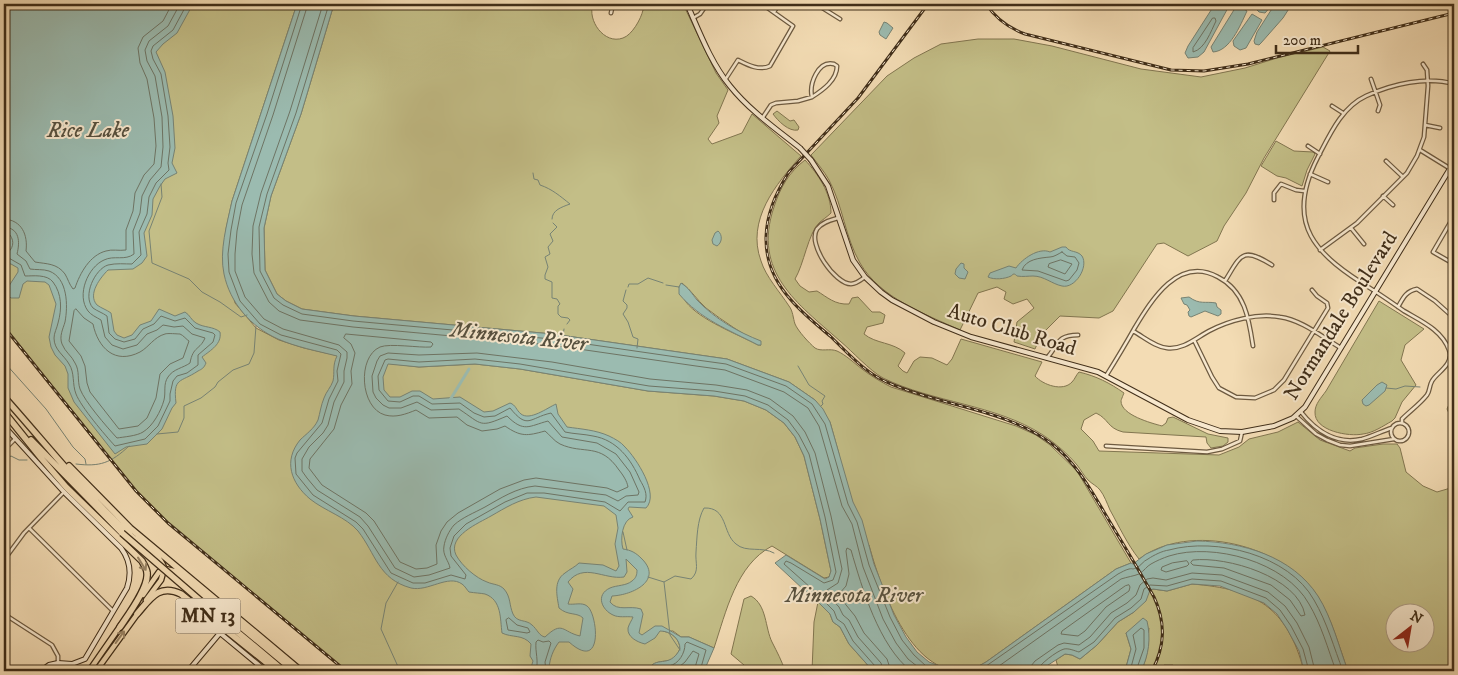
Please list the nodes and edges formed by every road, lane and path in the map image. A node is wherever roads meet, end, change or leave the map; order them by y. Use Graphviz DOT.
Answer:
graph roads {
  1 [pos="613,4"];
  2 [pos="687,4"];
  3 [pos="707,4"];
  4 [pos="762,4"];
  5 [pos="780,4"];
  6 [pos="816,4"];
  7 [pos="774,12"];
  8 [pos="611,13"];
  9 [pos="693,18"];
  10 [pos="840,19"];
  11 [pos="1423,64"];
  12 [pos="1371,79"];
  13 [pos="725,80"];
  14 [pos="1428,80"];
  15 [pos="1454,84"];
  16 [pos="1376,92"];
  17 [pos="812,97"];
  18 [pos="1332,106"];
  19 [pos="1378,110"];
  20 [pos="1343,114"];
  21 [pos="763,117"];
  22 [pos="1425,125"];
  23 [pos="1440,128"];
  24 [pos="1308,146"];
  25 [pos="1420,150"];
  26 [pos="1320,154"];
  27 [pos="1386,161"];
  28 [pos="1454,162"];
  29 [pos="1452,170"];
  30 [pos="1310,174"];
  31 [pos="1403,177"];
  32 [pos="1328,182"];
  33 [pos="1304,191"];
  34 [pos="1383,196"];
  35 [pos="1274,200"];
  36 [pos="1393,205"];
  37 [pos="1454,216"];
  38 [pos="838,218"];
  39 [pos="1351,228"];
  40 [pos="1364,244"];
  41 [pos="1320,250"];
  42 [pos="1454,264"];
  43 [pos="1272,265"];
  44 [pos="866,277"];
  45 [pos="1225,281"];
  46 [pos="1312,290"];
  47 [pos="1376,292"];
  48 [pos="1398,307"];
  49 [pos="1249,318"];
  50 [pos="1454,318"];
  51 [pos="1133,331"];
  52 [pos="1314,331"];
  53 [pos="1078,335"];
  54 [pos="1194,340"];
  55 [pos="1253,346"];
  56 [pos="1341,348"];
  57 [pos="1047,358"];
  58 [pos="1106,376"];
  59 [pos="4,397"];
  60 [pos="14,409"];
  61 [pos="1300,411"];
  62 [pos="4,412"];
  63 [pos="1296,416"];
  64 [pos="1402,422"];
  65 [pos="4,426"];
  66 [pos="1392,428"];
  67 [pos="1242,432"];
  68 [pos="16,438"];
  69 [pos="1394,440"];
  70 [pos="1106,446"];
  71 [pos="7,447"];
  72 [pos="64,492"];
  73 [pos="29,528"];
  74 [pos="4,560"];
  75 [pos="164,570"];
  76 [pos="113,610"];
  77 [pos="4,614"];
  78 [pos="137,614"];
  79 [pos="120,627"];
  80 [pos="58,663"];
  81 [pos="41,671"];
  82 [pos="89,671"];
  83 [pos="96,671"];
  84 [pos="188,671"];
  85 [pos="266,671"];
  86 [pos="277,671"];
  87 [pos="284,671"];
  88 [pos="294,671"];
  89 [pos="300,671"];
  1 -- 8 [label="street"];
  2 -- 9 [label="street, Auto Club Road"];
  3 -- 9 [label="street"];
  4 -- 7 [label="street"];
  5 -- 7 [label="street"];
  6 -- 10 [label="street"];
  7 -- 13 [label="street"];
  9 -- 13 [label="street, Auto Club Road"];
  11 -- 14 [label="street"];
  12 -- 16 [label="street"];
  13 -- 21 [label="street, Auto Club Road"];
  14 -- 15 [label="street"];
  14 -- 16 [label="street"];
  14 -- 22 [label="street"];
  16 -- 19 [label="street"];
  16 -- 20 [label="street"];
  17 -- 17 [label="street"];
  17 -- 21 [label="street"];
  18 -- 20 [label="street"];
  20 -- 26 [label="street"];
  21 -- 38 [label="street, Auto Club Road, bridge"];
  22 -- 23 [label="street"];
  22 -- 25 [label="street"];
  24 -- 26 [label="street"];
  25 -- 29 [label="street"];
  25 -- 31 [label="street"];
  26 -- 30 [label="street"];
  27 -- 31 [label="street"];
  28 -- 29 [label="street, Normandale Boulevard"];
  29 -- 47 [label="street, Normandale Boulevard"];
  30 -- 32 [label="street"];
  30 -- 33 [label="street"];
  31 -- 34 [label="street"];
  33 -- 35 [label="street"];
  33 -- 41 [label="street"];
  34 -- 36 [label="street"];
  34 -- 39 [label="street"];
  37 -- 42 [label="street"];
  38 -- 44 [label="street, Auto Club Road"];
  38 -- 44 [label="street"];
  39 -- 40 [label="street"];
  39 -- 41 [label="street"];
  41 -- 47 [label="street"];
  43 -- 45 [label="street"];
  44 -- 57 [label="street, Auto Club Road"];
  45 -- 49 [label="street"];
  45 -- 51 [label="street"];
  46 -- 52 [label="street"];
  47 -- 48 [label="street"];
  47 -- 56 [label="street, Normandale Boulevard"];
  48 -- 50 [label="street"];
  48 -- 64 [label="street"];
  49 -- 52 [label="street"];
  49 -- 54 [label="street"];
  49 -- 55 [label="street"];
  51 -- 54 [label="street"];
  51 -- 58 [label="street"];
  52 -- 54 [label="street"];
  52 -- 56 [label="street"];
  53 -- 57 [label="street"];
  56 -- 61 [label="street, Normandale Boulevard"];
  57 -- 58 [label="street, Auto Club Road"];
  58 -- 67 [label="street, Auto Club Road"];
  59 -- 60 [label="highway"];
  60 -- 75 [label="highway"];
  60 -- 89 [label="highway"];
  61 -- 63 [label="street, Normandale Boulevard"];
  61 -- 66 [label="street"];
  62 -- 79 [label="highway, one-way"];
  62 -- 87 [label="highway, bridge"];
  63 -- 67 [label="street, Normandale Boulevard"];
  63 -- 69 [label="street"];
  64 -- 66 [label="street"];
  64 -- 69 [label="street"];
  65 -- 68 [label="street"];
  66 -- 69 [label="street"];
  67 -- 70 [label="street"];
  68 -- 71 [label="street"];
  68 -- 72 [label="street"];
  72 -- 73 [label="street"];
  72 -- 76 [label="street"];
  73 -- 74 [label="street"];
  73 -- 76 [label="street"];
  75 -- 78 [label="main road"];
  75 -- 79 [label="main road, MN 13"];
  75 -- 88 [label="highway, MN 13"];
  76 -- 80 [label="street"];
  77 -- 80 [label="street"];
  83 -- 78 [label="main road, MN 13, one-way"];
  78 -- 86 [label="highway, MN 13"];
  79 -- 82 [label="main road, MN 13"];
  80 -- 81 [label="street"];
  84 -- 85 [label="street"];
}
